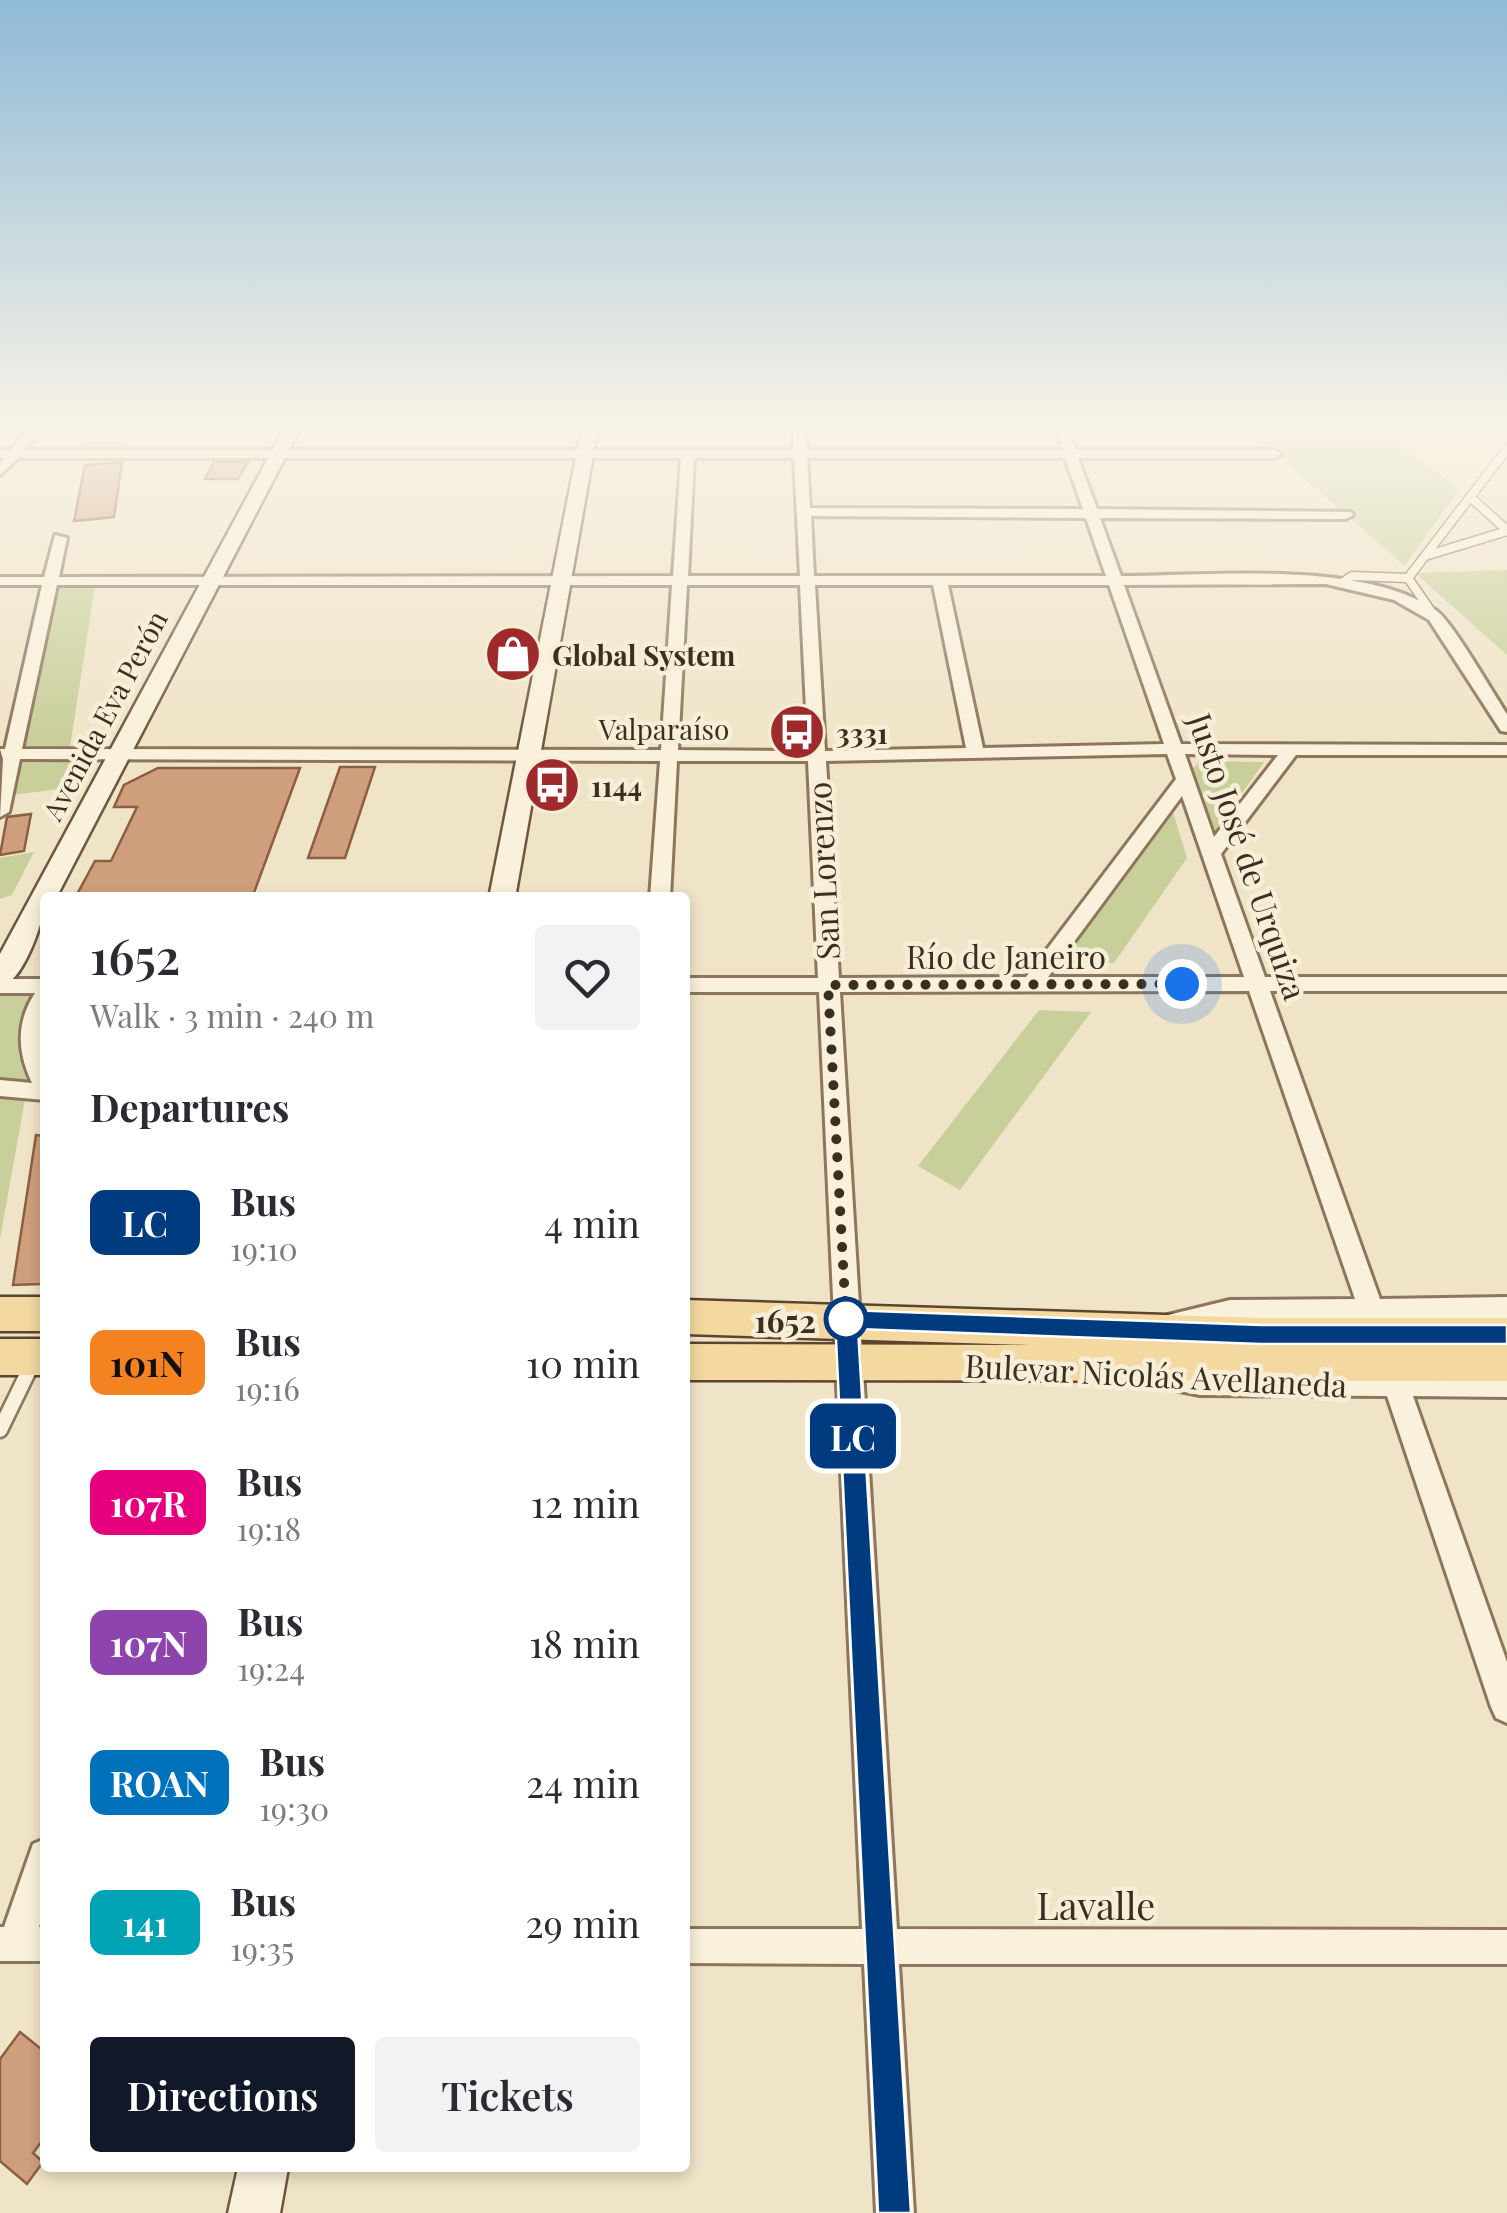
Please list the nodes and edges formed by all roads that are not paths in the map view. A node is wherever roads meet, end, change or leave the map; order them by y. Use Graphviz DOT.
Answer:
graph roads {
  1 [pos="236,530"];
  2 [pos="571,530"];
  3 [pos="683,530"];
  4 [pos="804,530"];
  5 [pos="1098,530"];
  6 [pos="1445,530"];
  7 [pos="1507,531"];
  8 [pos="60,538"];
  9 [pos="1425,556"];
  10 [pos="1408,578"];
  11 [pos="209,580"];
  12 [pos="562,580"];
  13 [pos="680,580"];
  14 [pos="807,580"];
  15 [pos="0,581"];
  16 [pos="940,581"];
  17 [pos="1115,581"];
  18 [pos="49,582"];
  19 [pos="1342,582"];
  20 [pos="1435,617"];
  21 [pos="1507,727"];
  22 [pos="1174,749"];
  23 [pos="1290,750"];
  24 [pos="1507,750"];
  25 [pos="976,753"];
  26 [pos="6,754"];
  27 [pos="118,754"];
  28 [pos="528,756"];
  29 [pos="669,756"];
  30 [pos="816,756"];
  31 [pos="1185,779"];
  32 [pos="0,812"];
  33 [pos="1211,854"];
  34 [pos="47,892"];
  35 [pos="503,892"];
  36 [pos="660,892"];
  37 [pos="40,905"];
  38 [pos="0,982"];
  39 [pos="1031,984"];
  40 [pos="1257,984"];
  41 [pos="1507,984"];
  42 [pos="690,985"];
  43 [pos="828,985"];
  44 [pos="40,986"];
  45 [pos="40,1006"];
  46 [pos="40,1080"];
  47 [pos="0,1088"];
  48 [pos="40,1090"];
  49 [pos="1371,1308"];
  50 [pos="1507,1308"];
  51 [pos="0,1314"];
  52 [pos="40,1314"];
  53 [pos="690,1318"];
  54 [pos="846,1319"];
  55 [pos="1146,1330"];
  56 [pos="1507,1335"];
  57 [pos="1265,1349"];
  58 [pos="27,1357"];
  59 [pos="690,1362"];
  60 [pos="1507,1363"];
  61 [pos="849,1364"];
  62 [pos="1081,1364"];
  63 [pos="1396,1384"];
  64 [pos="1507,1385"];
  65 [pos="0,1430"];
  66 [pos="1507,1707"];
  67 [pos="40,1874"];
  68 [pos="21,1944"];
  69 [pos="690,1946"];
  70 [pos="880,1946"];
  71 [pos="1507,1948"];
  72 [pos="261,2172"];
  73 [pos="254,2213"];
  74 [pos="894,2213"];
  1 -- 11 [label="main road, Avenida Eva Perón"];
  2 -- 12 [label="main road"];
  3 -- 13 [label="street"];
  4 -- 14 [label="street, San Lorenzo"];
  5 -- 17 [label="street, Justo José de Urquiza"];
  6 -- 9 [label="lane"];
  7 -- 9 [label="lane"];
  8 -- 18 [label="street"];
  9 -- 10 [label="lane"];
  10 -- 19 [label="lane"];
  10 -- 20 [label="lane"];
  11 -- 12 [label="street"];
  11 -- 18 [label="street"];
  11 -- 27 [label="main road, Avenida Eva Perón"];
  12 -- 13 [label="street"];
  12 -- 28 [label="main road"];
  13 -- 14 [label="street"];
  13 -- 29 [label="street"];
  14 -- 16 [label="street"];
  14 -- 30 [label="street, San Lorenzo"];
  15 -- 18 [label="street"];
  16 -- 17 [label="street"];
  16 -- 25 [label="street"];
  17 -- 19 [label="street"];
  17 -- 22 [label="street, Justo José de Urquiza"];
  18 -- 26 [label="street"];
  19 -- 20 [label="street"];
  20 -- 21 [label="street"];
  22 -- 23 [label="street, Valparaíso"];
  22 -- 25 [label="street, Valparaíso"];
  22 -- 31 [label="street, Justo José de Urquiza"];
  23 -- 24 [label="street, Valparaíso"];
  23 -- 33 [label="street"];
  25 -- 30 [label="street, Valparaíso"];
  26 -- 27 [label="street, Valparaíso"];
  26 -- 32 [label="street"];
  27 -- 28 [label="street, Valparaíso"];
  27 -- 34 [label="main road, Avenida Eva Perón"];
  28 -- 29 [label="street, Valparaíso"];
  28 -- 35 [label="main road"];
  29 -- 30 [label="street, Valparaíso"];
  29 -- 36 [label="street"];
  30 -- 43 [label="street, San Lorenzo"];
  31 -- 33 [label="street, Justo José de Urquiza"];
  31 -- 39 [label="street"];
  33 -- 40 [label="street, Justo José de Urquiza"];
  37 -- 38 [label="main road, Avenida Eva Perón"];
  38 -- 44 [label="street"];
  39 -- 40 [label="street, Río de Janeiro"];
  39 -- 43 [label="street, Río de Janeiro"];
  40 -- 41 [label="street, Río de Janeiro"];
  40 -- 49 [label="street, Justo José de Urquiza"];
  42 -- 43 [label="street, Río de Janeiro"];
  43 -- 54 [label="street, San Lorenzo"];
  45 -- 46 [label="street"];
  47 -- 48 [label="street"];
  49 -- 50 [label="street, Bulevar Nicolás Avellaneda"];
  49 -- 55 [label="street, Bulevar Nicolás Avellaneda"];
  51 -- 52 [label="main road"];
  53 -- 54 [label="main road, Bulevar Nicolás Avellaneda"];
  54 -- 55 [label="main road, Bulevar Nicolás Avellaneda"];
  54 -- 61 [label="street, San Lorenzo"];
  55 -- 57 [label="main road"];
  56 -- 57 [label="main road"];
  57 -- 60 [label="main road"];
  57 -- 62 [label="main road"];
  58 -- 65 [label="lane"];
  59 -- 61 [label="main road, Bulevar Nicolás Avellaneda"];
  61 -- 62 [label="main road, Bulevar Nicolás Avellaneda"];
  61 -- 70 [label="street, San Lorenzo"];
  62 -- 63 [label="street, Bulevar Nicolás Avellaneda"];
  63 -- 64 [label="street, Bulevar Nicolás Avellaneda"];
  63 -- 66 [label="street"];
  67 -- 68 [label="street"];
  69 -- 70 [label="street, Lavalle"];
  70 -- 71 [label="street, Lavalle"];
  70 -- 74 [label="street, San Lorenzo"];
  72 -- 73 [label="main road"];
}
